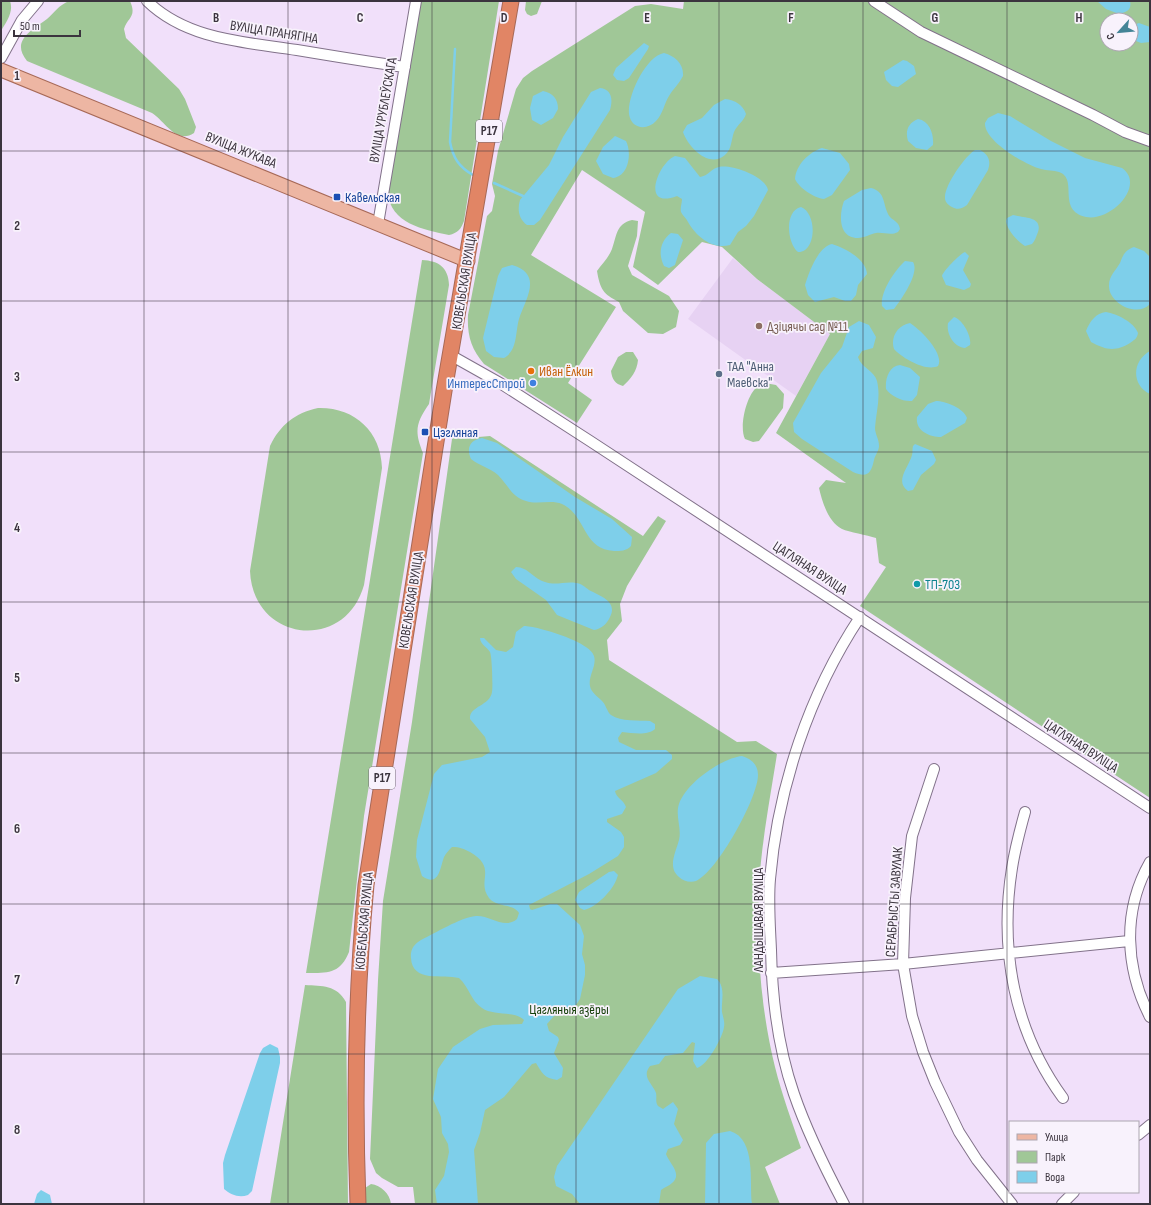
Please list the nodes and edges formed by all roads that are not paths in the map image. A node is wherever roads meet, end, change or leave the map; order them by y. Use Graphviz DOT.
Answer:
graph roads {
  1 [pos="38,1"];
  2 [pos="147,1"];
  3 [pos="416,1"];
  4 [pos="511,1"];
  5 [pos="874,1"];
  6 [pos="1,58"];
  7 [pos="405,67"];
  8 [pos="1,70"];
  9 [pos="1150,141"];
  10 [pos="378,224"];
  11 [pos="468,261"];
  12 [pos="452,356"];
  13 [pos="860,617"];
  14 [pos="934,769"];
  15 [pos="1150,808"];
  16 [pos="1025,812"];
  17 [pos="1150,862"];
  18 [pos="1129,941"];
  19 [pos="1009,953"];
  20 [pos="903,964"];
  21 [pos="771,973"];
  22 [pos="1150,1017"];
  23 [pos="1063,1098"];
  24 [pos="1150,1125"];
  25 [pos="1139,1134"];
  26 [pos="1073,1193"];
  27 [pos="358,1204"];
  28 [pos="844,1204"];
  29 [pos="1012,1204"];
  30 [pos="1062,1204"];
  1 -- 6 [label="street"];
  2 -- 7 [label="street, ВУЛІЦА ПРАНЯГІНА"];
  3 -- 7 [label="street, ВУЛІЦА УРУБЛЕЎСКАГА"];
  4 -- 11 [label="highway, КОВЕЛЬСКАЯ ВУЛІЦА / Р17"];
  5 -- 9 [label="street"];
  7 -- 10 [label="street, ВУЛІЦА УРУБЛЕЎСКАГА"];
  8 -- 10 [label="main road, ВУЛІЦА ЖУКАВА"];
  10 -- 11 [label="main road, ВУЛІЦА ЖУКАВА"];
  11 -- 12 [label="highway, КОВЕЛЬСКАЯ ВУЛІЦА / Р17"];
  12 -- 13 [label="street, ЦАГЛЯНАЯ ВУЛІЦА"];
  12 -- 27 [label="highway, КОВЕЛЬСКАЯ ВУЛІЦА / Р17"];
  13 -- 15 [label="street, ЦАГЛЯНАЯ ВУЛІЦА"];
  13 -- 21 [label="street, ЛАНДЫШАВАЯ ВУЛІЦА"];
  14 -- 20 [label="street, СЕРАБРЫСТЫ ЗАВУЛАК"];
  16 -- 19 [label="street"];
  17 -- 18 [label="street"];
  18 -- 19 [label="street"];
  18 -- 22 [label="street"];
  19 -- 20 [label="street"];
  19 -- 23 [label="street"];
  20 -- 21 [label="street"];
  20 -- 29 [label="street, СЕРАБРЫСТЫ ЗАВУЛАК"];
  21 -- 28 [label="street, ЛАНДЫШАВАЯ ВУЛІЦА"];
  24 -- 25 [label="street"];
  26 -- 30 [label="street"];
}
